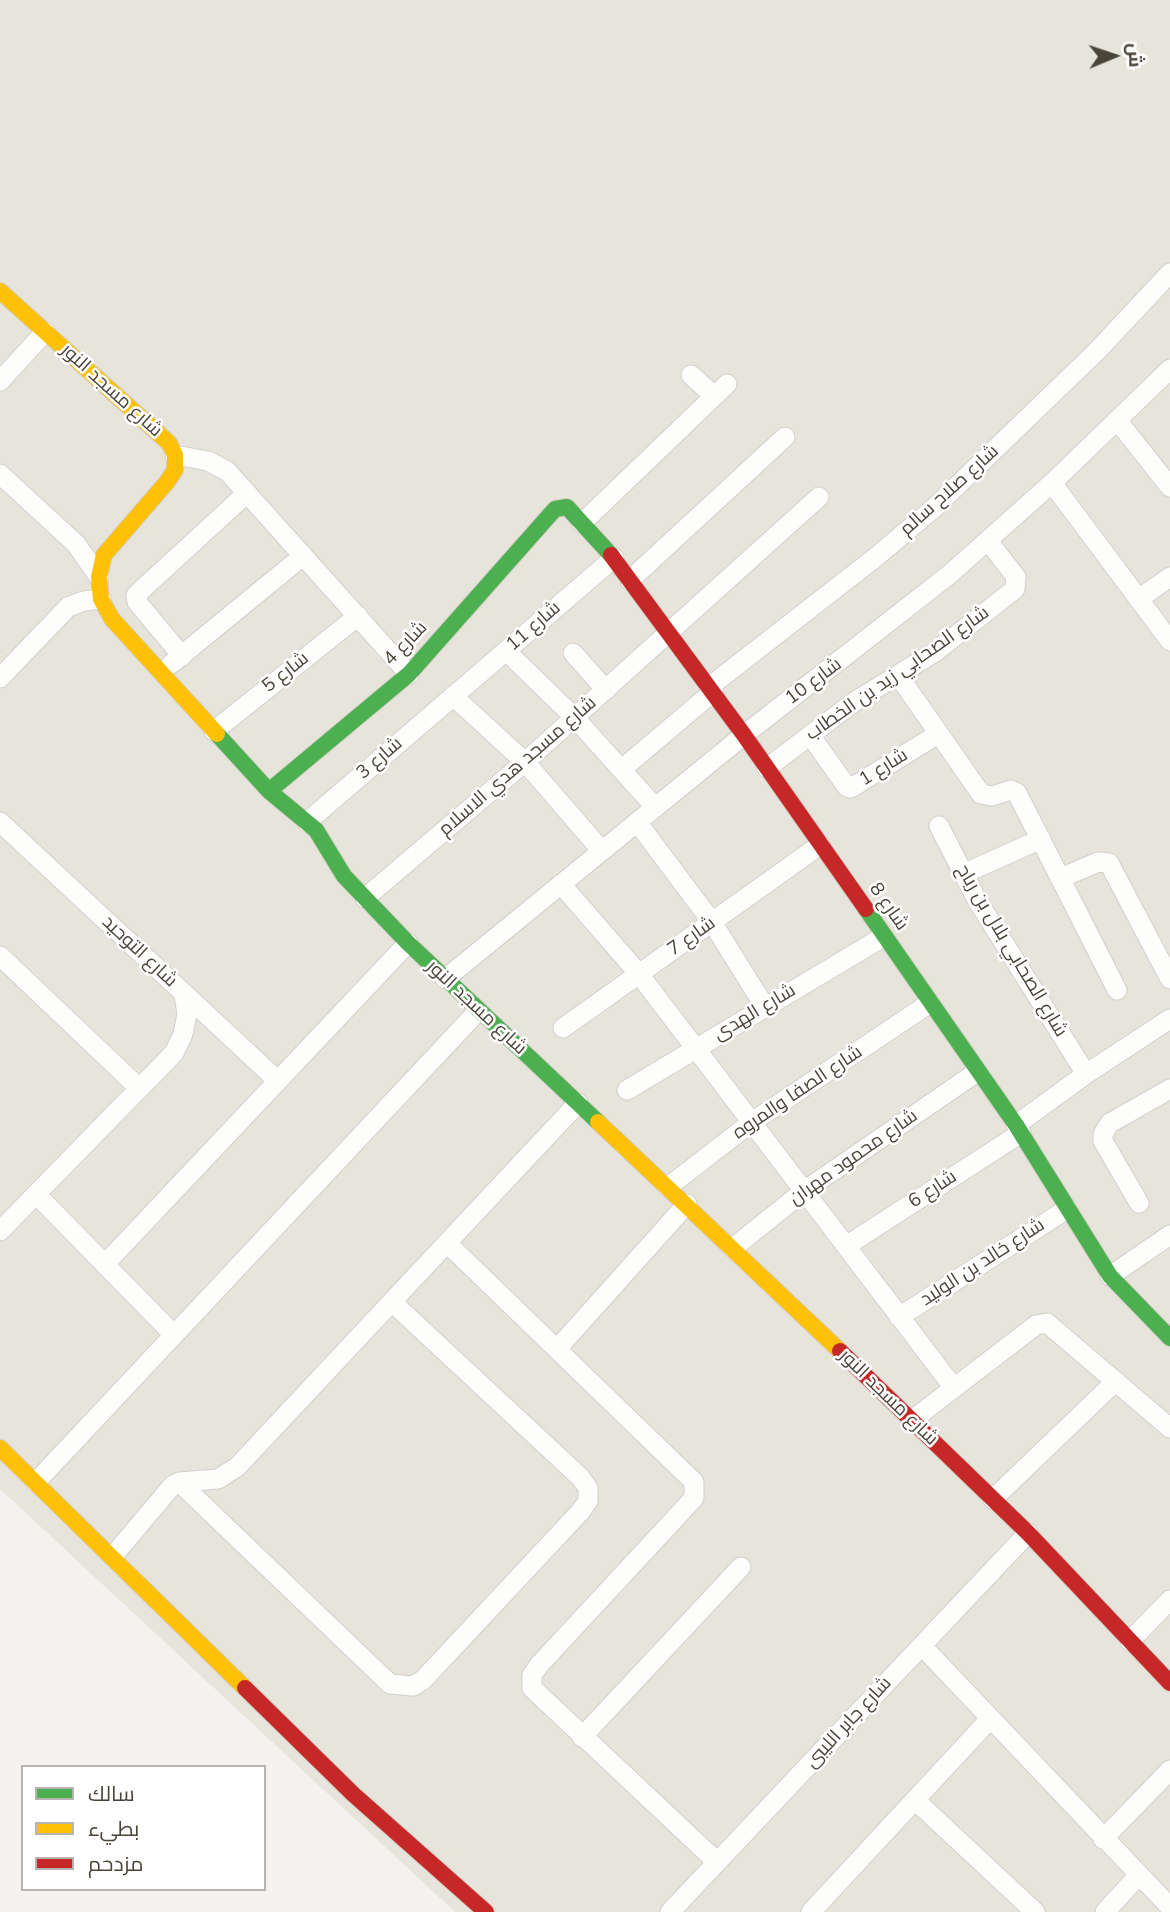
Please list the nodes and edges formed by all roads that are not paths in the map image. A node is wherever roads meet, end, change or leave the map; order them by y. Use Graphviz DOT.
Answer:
graph roads {
  1 [pos="1170,273"];
  2 [pos="0,291"];
  3 [pos="45,332"];
  4 [pos="1170,369"];
  5 [pos="691,375"];
  6 [pos="0,381"];
  7 [pos="1117,421"];
  8 [pos="785,437"];
  9 [pos="175,455"];
  10 [pos="0,474"];
  11 [pos="1052,483"];
  12 [pos="1170,487"];
  13 [pos="247,493"];
  14 [pos="819,497"];
  15 [pos="559,507"];
  16 [pos="582,523"];
  17 [pos="988,541"];
  18 [pos="303,556"];
  19 [pos="614,558"];
  20 [pos="99,577"];
  21 [pos="1170,577"];
  22 [pos="630,580"];
  23 [pos="1140,598"];
  24 [pos="101,599"];
  25 [pos="358,616"];
  26 [pos="670,634"];
  27 [pos="1170,641"];
  28 [pos="506,651"];
  29 [pos="573,653"];
  30 [pos="182,656"];
  31 [pos="161,673"];
  32 [pos="409,674"];
  33 [pos="898,675"];
  34 [pos="0,678"];
  35 [pos="606,690"];
  36 [pos="711,690"];
  37 [pos="453,696"];
  38 [pos="575,718"];
  39 [pos="214,731"];
  40 [pos="938,734"];
  41 [pos="744,735"];
  42 [pos="810,735"];
  43 [pos="525,762"];
  44 [pos="767,768"];
  45 [pos="622,769"];
  46 [pos="270,791"];
  47 [pos="655,807"];
  48 [pos="0,822"];
  49 [pos="307,822"];
  50 [pos="637,822"];
  51 [pos="940,826"];
  52 [pos="1041,839"];
  53 [pos="820,845"];
  54 [pos="602,851"];
  55 [pos="963,874"];
  56 [pos="1061,878"];
  57 [pos="561,884"];
  58 [pos="365,898"];
  59 [pos="712,922"];
  60 [pos="883,937"];
  61 [pos="408,943"];
  62 [pos="0,956"];
  63 [pos="639,974"];
  64 [pos="445,979"];
  65 [pos="1170,979"];
  66 [pos="1117,990"];
  67 [pos="184,994"];
  68 [pos="930,1003"];
  69 [pos="765,1007"];
  70 [pos="478,1011"];
  71 [pos="1170,1019"];
  72 [pos="563,1028"];
  73 [pos="696,1049"];
  74 [pos="977,1072"];
  75 [pos="1086,1074"];
  76 [pos="278,1081"];
  77 [pos="139,1088"];
  78 [pos="1170,1089"];
  79 [pos="627,1090"];
  80 [pos="578,1103"];
  81 [pos="752,1122"];
  82 [pos="1019,1129"];
  83 [pos="668,1187"];
  84 [pos="804,1191"];
  85 [pos="36,1194"];
  86 [pos="1139,1203"];
  87 [pos="687,1205"];
  88 [pos="1067,1209"];
  89 [pos="0,1231"];
  90 [pos="1170,1235"];
  91 [pos="447,1243"];
  92 [pos="846,1246"];
  93 [pos="733,1248"];
  94 [pos="105,1264"];
  95 [pos="1110,1276"];
  96 [pos="392,1302"];
  97 [pos="899,1317"];
  98 [pos="1166,1328"];
  99 [pos="174,1335"];
  100 [pos="557,1349"];
  101 [pos="1116,1381"];
  102 [pos="954,1388"];
  103 [pos="911,1421"];
  104 [pos="1170,1429"];
  105 [pos="0,1448"];
  106 [pos="36,1482"];
  107 [pos="179,1482"];
  108 [pos="993,1499"];
  109 [pos="1028,1533"];
  110 [pos="113,1556"];
  111 [pos="741,1567"];
  112 [pos="1170,1600"];
  113 [pos="1130,1641"];
  114 [pos="922,1646"];
  115 [pos="1170,1683"];
  116 [pos="990,1719"];
  117 [pos="582,1737"];
  118 [pos="1170,1770"];
  119 [pos="915,1800"];
  120 [pos="1103,1839"];
  121 [pos="717,1862"];
  122 [pos="1138,1876"];
  123 [pos="1170,1907"];
  124 [pos="486,1912"];
  125 [pos="670,1912"];
  126 [pos="811,1912"];
  127 [pos="1035,1912"];
  128 [pos="1105,1912"];
  1 -- 36 [label="street, شارع صلاح سالم"];
  2 -- 3 [label="street, شارع مسجد النور"];
  3 -- 6 [label="street"];
  3 -- 9 [label="street, شارع مسجد النور"];
  4 -- 7 [label="street, شارع 10"];
  5 -- 16 [label="street"];
  7 -- 11 [label="street, شارع 10"];
  7 -- 12 [label="street"];
  8 -- 22 [label="street"];
  9 -- 13 [label="street"];
  9 -- 20 [label="street, شارع مسجد النور"];
  10 -- 20 [label="street"];
  11 -- 17 [label="street, شارع 10"];
  11 -- 23 [label="street"];
  13 -- 18 [label="street"];
  13 -- 30 [label="street"];
  14 -- 26 [label="street, شارع مسجد هدي الاسلام"];
  15 -- 16 [label="street, شارع 8"];
  15 -- 32 [label="street, شارع 4"];
  16 -- 19 [label="street, شارع 8"];
  17 -- 33 [label="street, شارع الصحابي زيد بن الخطاب"];
  17 -- 41 [label="street, شارع 10"];
  18 -- 25 [label="street"];
  18 -- 30 [label="street"];
  19 -- 22 [label="street, شارع 8"];
  19 -- 28 [label="street, شارع 11"];
  20 -- 24 [label="street, شارع مسجد النور"];
  21 -- 23 [label="street"];
  22 -- 26 [label="street, شارع 8"];
  23 -- 27 [label="street"];
  24 -- 31 [label="street, شارع مسجد النور"];
  24 -- 34 [label="street"];
  25 -- 32 [label="street"];
  25 -- 39 [label="street, شارع 5"];
  26 -- 35 [label="street, شارع مسجد هدي الاسلام"];
  26 -- 36 [label="street, شارع 8"];
  28 -- 37 [label="street, شارع 11"];
  28 -- 38 [label="street"];
  29 -- 35 [label="street"];
  30 -- 31 [label="street"];
  31 -- 39 [label="street, شارع مسجد النور"];
  32 -- 46 [label="street, شارع 4"];
  33 -- 40 [label="street"];
  33 -- 42 [label="street, شارع الصحابي زيد بن الخطاب"];
  35 -- 38 [label="street, شارع مسجد هدي الاسلام"];
  36 -- 41 [label="street, شارع 8"];
  36 -- 45 [label="street"];
  37 -- 43 [label="street"];
  37 -- 49 [label="street, شارع 3"];
  38 -- 43 [label="street, شارع مسجد هدي الاسلام"];
  38 -- 45 [label="street"];
  39 -- 46 [label="street, شارع مسجد النور"];
  40 -- 42 [label="street, شارع 1"];
  40 -- 52 [label="street"];
  41 -- 44 [label="street, شارع 8"];
  41 -- 47 [label="street, شارع 10"];
  42 -- 44 [label="street, شارع الصحابي زيد بن الخطاب"];
  43 -- 54 [label="street"];
  43 -- 58 [label="street, شارع مسجد هدي الاسلام"];
  44 -- 53 [label="street, شارع 8"];
  45 -- 47 [label="street"];
  46 -- 49 [label="street, شارع مسجد النور"];
  47 -- 50 [label="street, شارع 10"];
  48 -- 67 [label="street, شارع التوحيد"];
  49 -- 58 [label="street, شارع مسجد النور"];
  50 -- 54 [label="street, شارع 10"];
  50 -- 59 [label="street"];
  51 -- 55 [label="street, شارع الصحابي بلال بن رباح"];
  52 -- 55 [label="street"];
  52 -- 56 [label="street"];
  53 -- 59 [label="street, شارع 7"];
  53 -- 60 [label="street, شارع 8"];
  54 -- 57 [label="street, شارع 10"];
  55 -- 75 [label="street, شارع الصحابي بلال بن رباح"];
  56 -- 65 [label="street"];
  56 -- 66 [label="street"];
  57 -- 63 [label="street"];
  57 -- 64 [label="street, شارع 10"];
  58 -- 61 [label="street, شارع مسجد النور"];
  59 -- 63 [label="street, شارع 7"];
  59 -- 69 [label="street"];
  60 -- 68 [label="street, شارع 8"];
  60 -- 69 [label="street, شارع الهدى"];
  61 -- 64 [label="street, شارع مسجد النور"];
  61 -- 76 [label="street"];
  62 -- 77 [label="street"];
  63 -- 72 [label="street, شارع 7"];
  63 -- 73 [label="street"];
  64 -- 70 [label="street, شارع مسجد النور"];
  67 -- 76 [label="street, شارع التوحيد"];
  67 -- 77 [label="street"];
  68 -- 74 [label="street, شارع 8"];
  68 -- 81 [label="street, شارع الصفا والمروه"];
  69 -- 73 [label="street, شارع الهدى"];
  70 -- 80 [label="street, شارع مسجد النور"];
  70 -- 99 [label="street"];
  71 -- 75 [label="street, شارع 6"];
  73 -- 79 [label="street, شارع الهدى"];
  73 -- 81 [label="street"];
  74 -- 82 [label="street, شارع 8"];
  74 -- 84 [label="street, شارع محمود مهران"];
  75 -- 82 [label="street, شارع 6"];
  76 -- 94 [label="street"];
  77 -- 85 [label="street"];
  78 -- 86 [label="street"];
  80 -- 83 [label="street, شارع مسجد النور"];
  80 -- 91 [label="street"];
  81 -- 83 [label="street, شارع الصفا والمروه"];
  81 -- 84 [label="street"];
  82 -- 88 [label="street, شارع 8"];
  82 -- 92 [label="street, شارع 6"];
  83 -- 87 [label="street, شارع مسجد النور"];
  84 -- 92 [label="street"];
  84 -- 93 [label="street, شارع محمود مهران"];
  85 -- 89 [label="street"];
  85 -- 94 [label="street"];
  87 -- 93 [label="street, شارع مسجد النور"];
  87 -- 100 [label="street"];
  88 -- 95 [label="street, شارع 8"];
  88 -- 97 [label="street, شارع خالد بن الوليد"];
  90 -- 95 [label="street"];
  91 -- 96 [label="street"];
  91 -- 100 [label="street"];
  92 -- 97 [label="street"];
  93 -- 103 [label="street, شارع مسجد النور"];
  94 -- 99 [label="street"];
  95 -- 98 [label="street, شارع 8"];
  96 -- 107 [label="street"];
  96 -- 107 [label="street"];
  97 -- 102 [label="street"];
  99 -- 106 [label="street"];
  100 -- 117 [label="street"];
  101 -- 102 [label="street"];
  101 -- 104 [label="street"];
  101 -- 108 [label="street"];
  102 -- 103 [label="street"];
  103 -- 108 [label="street, شارع مسجد النور"];
  105 -- 106 [label="street"];
  106 -- 110 [label="street"];
  107 -- 110 [label="street"];
  108 -- 109 [label="street, شارع مسجد النور"];
  109 -- 113 [label="street, شارع مسجد النور"];
  109 -- 114 [label="street, شارع جابر الليبى"];
  110 -- 124 [label="street"];
  111 -- 117 [label="street"];
  112 -- 113 [label="street"];
  113 -- 115 [label="street, شارع مسجد النور"];
  114 -- 116 [label="street"];
  114 -- 121 [label="street, شارع جابر الليبى"];
  116 -- 119 [label="street"];
  116 -- 120 [label="street"];
  117 -- 121 [label="street"];
  118 -- 120 [label="street"];
  119 -- 126 [label="street"];
  119 -- 127 [label="street"];
  120 -- 122 [label="street"];
  121 -- 125 [label="street, شارع جابر الليبى"];
  122 -- 123 [label="street"];
  122 -- 128 [label="street"];
}
